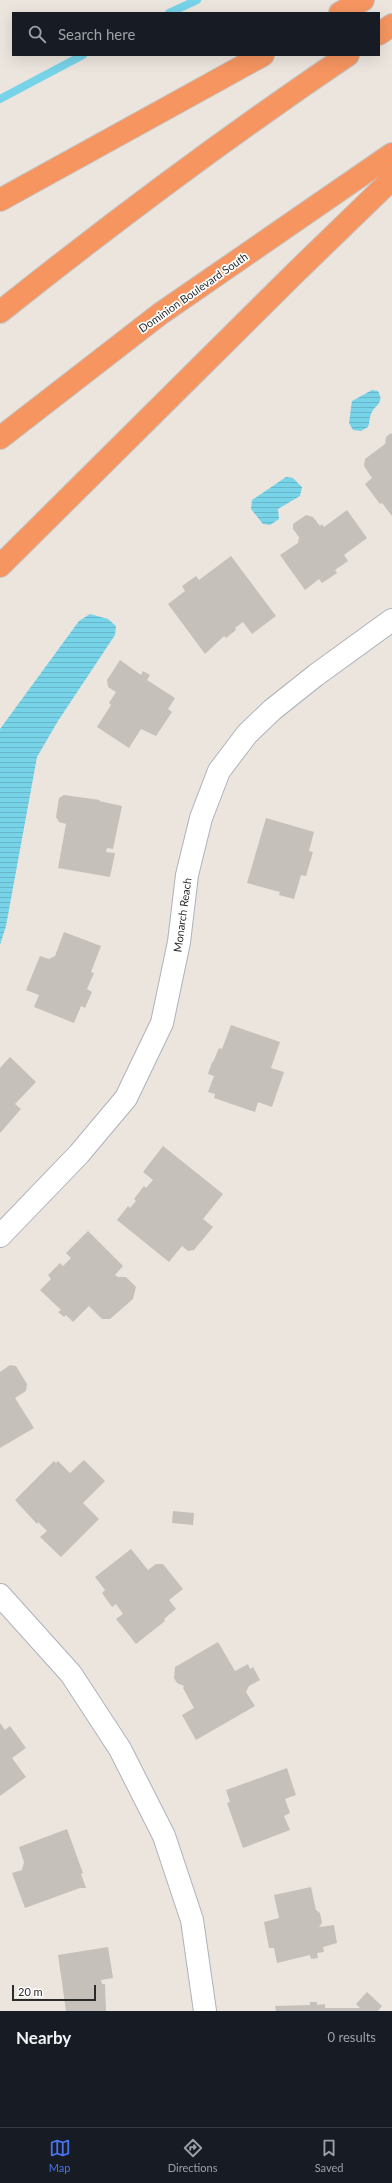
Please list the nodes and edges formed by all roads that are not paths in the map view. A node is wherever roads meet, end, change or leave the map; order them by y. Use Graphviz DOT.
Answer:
graph roads {
  1 [pos="363,0"];
  2 [pos="342,12"];
  3 [pos="392,25"];
  4 [pos="380,33"];
  5 [pos="261,56"];
  6 [pos="347,56"];
  7 [pos="392,154"];
  8 [pos="392,179"];
  9 [pos="0,200"];
  10 [pos="0,312"];
  11 [pos="0,438"];
  12 [pos="0,566"];
  13 [pos="392,620"];
  14 [pos="0,1236"];
  15 [pos="0,1595"];
  16 [pos="205,2011"];
  1 -- 2 [label="highway"];
  3 -- 4 [label="highway"];
  5 -- 9 [label="highway"];
  6 -- 10 [label="highway"];
  7 -- 11 [label="highway, Dominion Boulevard South"];
  8 -- 12 [label="highway"];
  13 -- 14 [label="street, Monarch Reach"];
  15 -- 16 [label="street"];
}
